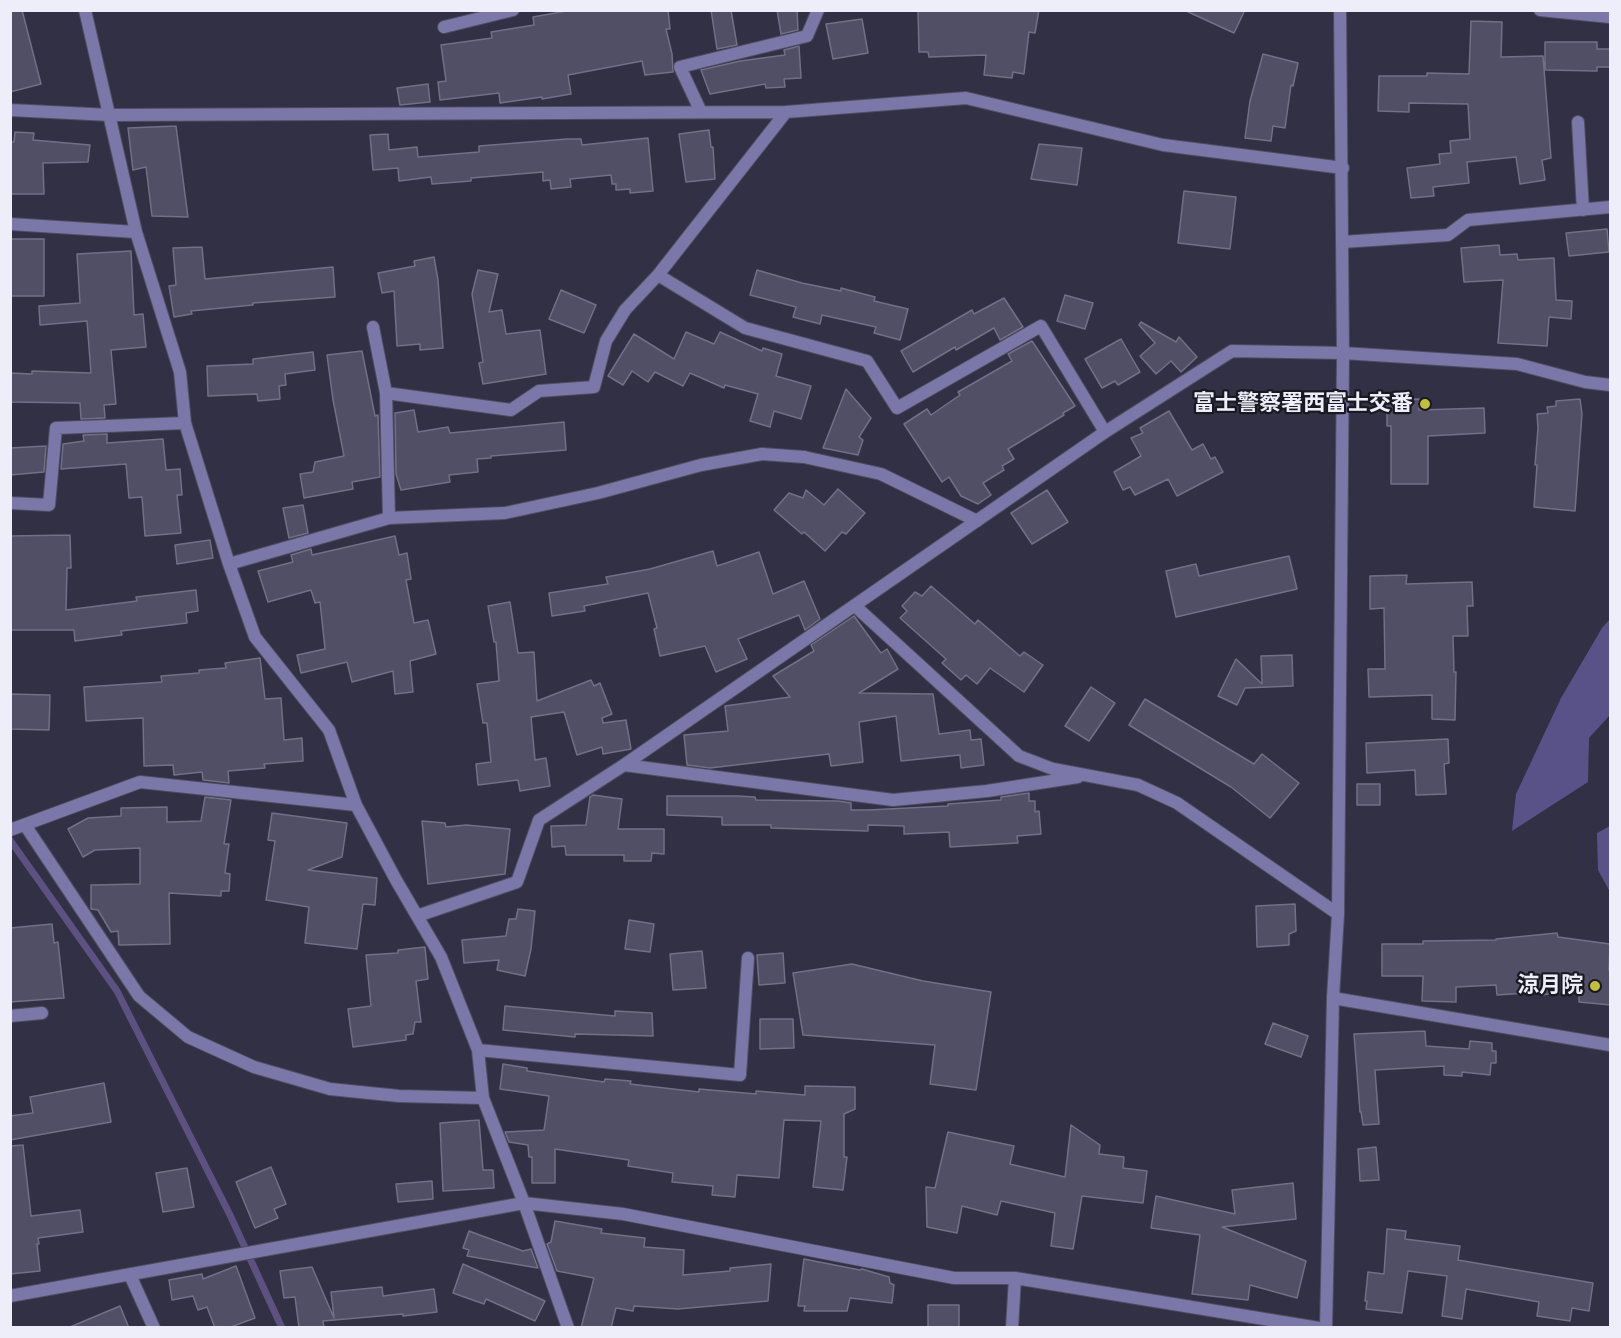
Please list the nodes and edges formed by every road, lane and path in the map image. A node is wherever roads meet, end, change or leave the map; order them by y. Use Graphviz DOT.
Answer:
graph roads {
  1 [pos="85,10"];
  2 [pos="513,10"];
  3 [pos="818,10"];
  4 [pos="1340,10"];
  5 [pos="1540,10"];
  6 [pos="1611,17"];
  7 [pos="444,27"];
  8 [pos="10,110"];
  9 [pos="701,112"];
  10 [pos="786,112"];
  11 [pos="110,115"];
  12 [pos="1578,122"];
  13 [pos="1343,168"];
  14 [pos="1611,207"];
  15 [pos="1583,210"];
  16 [pos="10,224"];
  17 [pos="136,232"];
  18 [pos="1342,242"];
  19 [pos="658,275"];
  20 [pos="373,327"];
  21 [pos="1343,353"];
  22 [pos="1611,385"];
  23 [pos="386,393"];
  24 [pos="185,423"];
  25 [pos="1105,432"];
  26 [pos="10,503"];
  27 [pos="389,518"];
  28 [pos="977,521"];
  29 [pos="229,564"];
  30 [pos="855,606"];
  31 [pos="624,765"];
  32 [pos="1087,775"];
  33 [pos="356,805"];
  34 [pos="19,827"];
  35 [pos="1338,914"];
  36 [pos="417,916"];
  37 [pos="748,958"];
  38 [pos="1333,999"];
  39 [pos="42,1013"];
  40 [pos="10,1016"];
  41 [pos="1611,1045"];
  42 [pos="478,1050"];
  43 [pos="483,1098"];
  44 [pos="524,1203"];
  45 [pos="130,1275"];
  46 [pos="1015,1278"];
  47 [pos="10,1296"];
  48 [pos="154,1328"];
  49 [pos="568,1328"];
  50 [pos="1012,1328"];
  51 [pos="1319,1328"];
  52 [pos="1326,1328"];
  1 -- 11 [label="street"];
  2 -- 7 [label="street"];
  3 -- 9 [label="street"];
  4 -- 13 [label="street"];
  5 -- 6 [label="street"];
  8 -- 11 [label="street"];
  9 -- 10 [label="street"];
  9 -- 11 [label="street"];
  10 -- 13 [label="street"];
  10 -- 19 [label="street"];
  11 -- 17 [label="street"];
  12 -- 15 [label="street"];
  13 -- 18 [label="street"];
  14 -- 15 [label="street"];
  15 -- 18 [label="street"];
  16 -- 17 [label="street"];
  17 -- 24 [label="street"];
  18 -- 21 [label="street"];
  19 -- 23 [label="street"];
  19 -- 25 [label="street"];
  20 -- 23 [label="street"];
  21 -- 22 [label="street"];
  21 -- 25 [label="street"];
  21 -- 35 [label="street"];
  23 -- 27 [label="street"];
  24 -- 26 [label="street"];
  24 -- 29 [label="street"];
  25 -- 28 [label="street"];
  27 -- 28 [label="street"];
  27 -- 29 [label="street"];
  28 -- 30 [label="street"];
  29 -- 33 [label="street"];
  30 -- 31 [label="street"];
  30 -- 32 [label="street"];
  31 -- 32 [label="street"];
  31 -- 36 [label="street"];
  32 -- 35 [label="street"];
  33 -- 34 [label="street"];
  33 -- 36 [label="street"];
  34 -- 43 [label="street"];
  35 -- 38 [label="street"];
  36 -- 42 [label="street"];
  37 -- 42 [label="street"];
  38 -- 41 [label="street"];
  38 -- 52 [label="street"];
  39 -- 40 [label="street"];
  42 -- 43 [label="street"];
  43 -- 44 [label="street"];
  44 -- 45 [label="street"];
  44 -- 46 [label="street"];
  44 -- 49 [label="street"];
  45 -- 47 [label="street"];
  45 -- 48 [label="street"];
  46 -- 50 [label="street"];
  46 -- 51 [label="street"];
}
